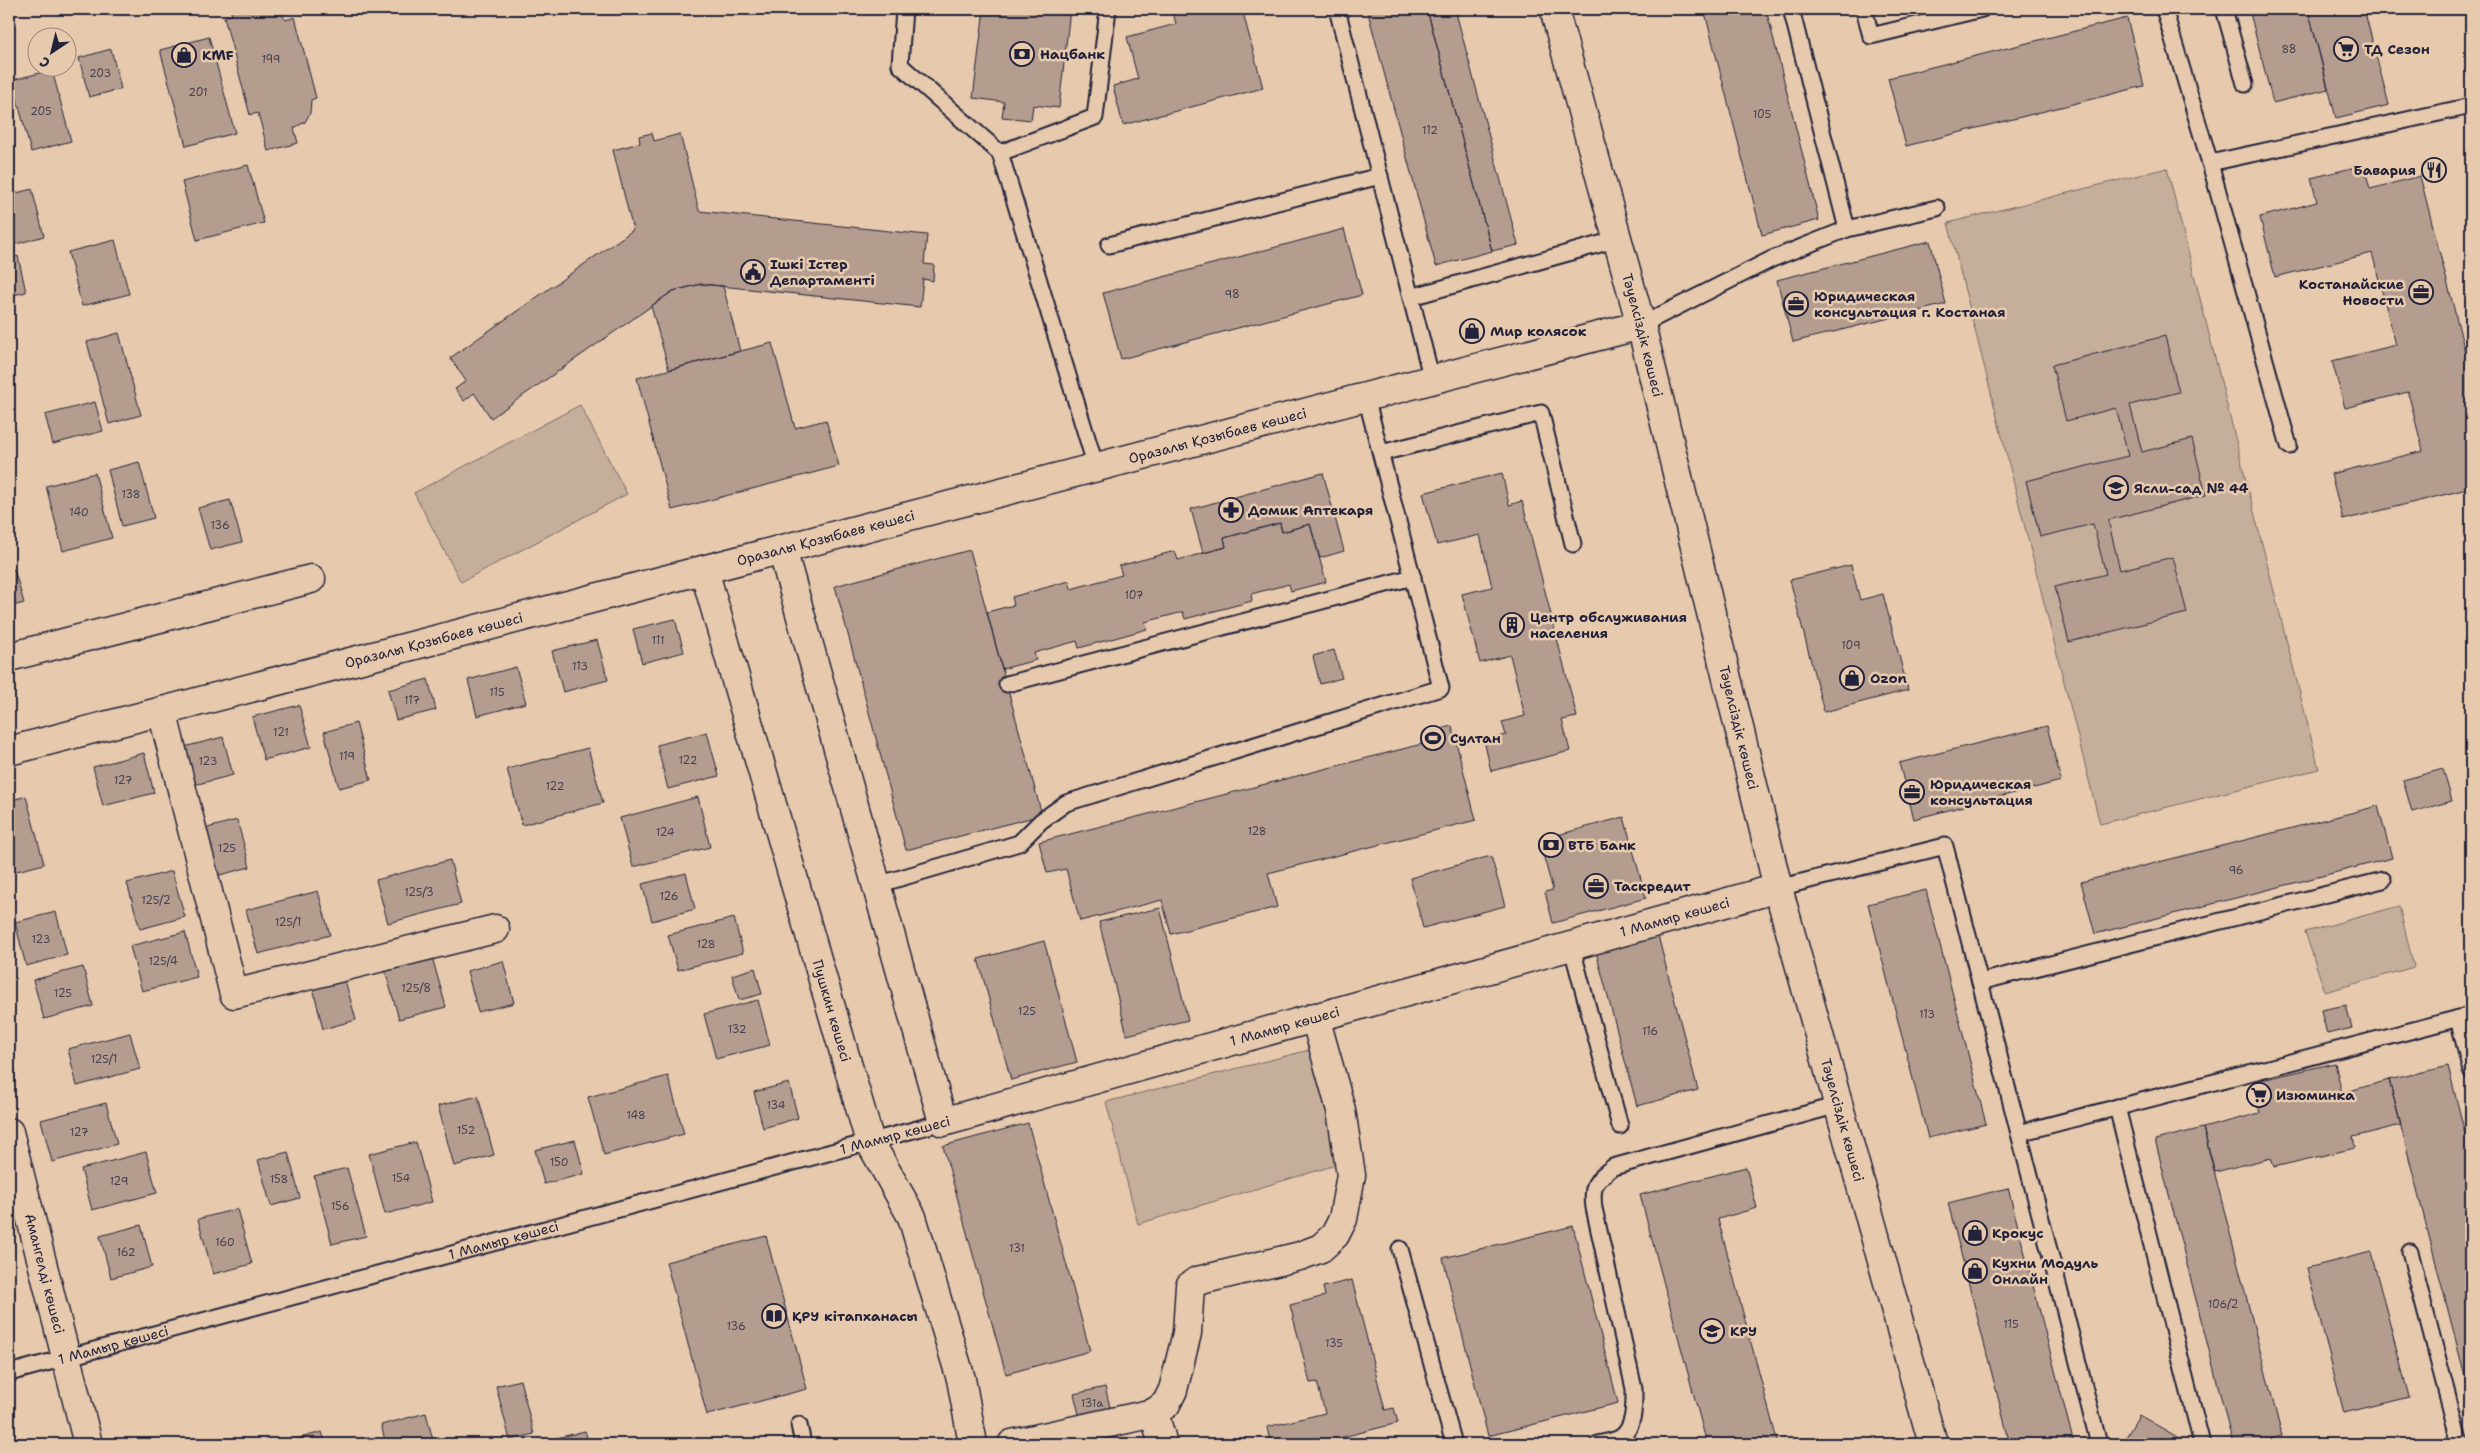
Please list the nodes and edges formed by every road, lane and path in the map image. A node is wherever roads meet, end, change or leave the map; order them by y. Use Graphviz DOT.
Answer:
graph roads {
  1 [pos="904,9"];
  2 [pos="1108,9"];
  3 [pos="1338,9"];
  4 [pos="1554,9"];
  5 [pos="1791,9"];
  6 [pos="1864,9"];
  7 [pos="1982,9"];
  8 [pos="2164,9"];
  9 [pos="2224,9"];
  10 [pos="2245,84"];
  11 [pos="2471,106"];
  12 [pos="1000,152"];
  13 [pos="2210,163"];
  14 [pos="1380,176"];
  15 [pos="1937,208"];
  16 [pos="1846,229"];
  17 [pos="1618,239"];
  18 [pos="1109,245"];
  19 [pos="1411,297"];
  20 [pos="1641,325"];
  21 [pos="1432,380"];
  22 [pos="1366,397"];
  23 [pos="2288,446"];
  24 [pos="1381,453"];
  25 [pos="1096,468"];
  26 [pos="1572,544"];
  27 [pos="782,549"];
  28 [pos="704,570"];
  29 [pos="1413,577"];
  30 [pos="311,579"];
  31 [pos="9,657"];
  32 [pos="1007,684"];
  33 [pos="162,711"];
  34 [pos="9,751"];
  35 [pos="2383,880"];
  36 [pos="877,885"];
  37 [pos="1778,888"];
  38 [pos="495,929"];
  39 [pos="1572,945"];
  40 [pos="1980,982"];
  41 [pos="1315,1017"];
  42 [pos="2465,1017"];
  43 [pos="2471,1071"];
  44 [pos="1838,1105"];
  45 [pos="2118,1107"];
  46 [pos="943,1122"];
  47 [pos="1620,1126"];
  48 [pos="9,1132"];
  49 [pos="2019,1133"];
  50 [pos="870,1142"];
  51 [pos="1400,1250"];
  52 [pos="2410,1252"];
  53 [pos="66,1358"];
  54 [pos="9,1373"];
  55 [pos="1154,1413"];
  56 [pos="798,1425"];
  57 [pos="88,1444"];
  58 [pos="803,1444"];
  59 [pos="973,1444"];
  60 [pos="1012,1444"];
  61 [pos="1164,1444"];
  62 [pos="1454,1444"];
  63 [pos="1598,1444"];
  64 [pos="1933,1444"];
  65 [pos="2099,1444"];
  66 [pos="2202,1444"];
  67 [pos="2460,1444"];
  1 -- 12 [label="lane"];
  2 -- 12 [label="lane"];
  3 -- 14 [label="lane"];
  4 -- 17 [label="street, Тәуелсіздік көшесі"];
  5 -- 16 [label="lane"];
  6 -- 7 [label="lane"];
  8 -- 13 [label="lane"];
  9 -- 10 [label="lane"];
  11 -- 13 [label="lane"];
  12 -- 25 [label="lane"];
  13 -- 23 [label="lane"];
  14 -- 18 [label="lane"];
  14 -- 19 [label="lane"];
  15 -- 16 [label="lane"];
  16 -- 20 [label="lane"];
  17 -- 19 [label="lane"];
  17 -- 20 [label="street, Тәуелсіздік көшесі"];
  19 -- 21 [label="lane"];
  20 -- 21 [label="street, Оразалы Қозыбаев көшесі"];
  20 -- 37 [label="street, Тәуелсіздік көшесі"];
  21 -- 22 [label="street, Оразалы Қозыбаев көшесі"];
  22 -- 24 [label="lane"];
  22 -- 25 [label="street, Оразалы Қозыбаев көшесі"];
  24 -- 26 [label="lane"];
  24 -- 29 [label="lane"];
  25 -- 27 [label="street, Оразалы Қозыбаев көшесі"];
  27 -- 28 [label="street, Оразалы Қозыбаев көшесі"];
  27 -- 36 [label="street"];
  28 -- 33 [label="street, Оразалы Қозыбаев көшесі"];
  28 -- 50 [label="street, Пушкин көшесі"];
  29 -- 32 [label="lane"];
  29 -- 36 [label="lane"];
  30 -- 31 [label="street"];
  33 -- 34 [label="street, Оразалы Қозыбаев көшесі"];
  33 -- 38 [label="street"];
  35 -- 40 [label="lane"];
  36 -- 46 [label="street"];
  37 -- 39 [label="street, 1 Мамыр көшесі"];
  37 -- 40 [label="lane"];
  37 -- 44 [label="street, Тәуелсіздік көшесі"];
  39 -- 41 [label="street, 1 Мамыр көшесі"];
  39 -- 47 [label="lane"];
  40 -- 49 [label="lane"];
  41 -- 46 [label="street, 1 Мамыр көшесі"];
  41 -- 55 [label="street"];
  42 -- 43 [label="lane"];
  42 -- 45 [label="lane"];
  44 -- 63 [label="lane"];
  44 -- 64 [label="street, Тәуелсіздік көшесі"];
  45 -- 49 [label="lane"];
  45 -- 66 [label="lane"];
  46 -- 50 [label="lane, 1 Мамыр көшесі"];
  48 -- 53 [label="street, Амангелді көшесі"];
  49 -- 65 [label="lane"];
  50 -- 53 [label="lane, 1 Мамыр көшесі"];
  50 -- 59 [label="street, Пушкин көшесі"];
  51 -- 62 [label="lane"];
  52 -- 67 [label="lane"];
  53 -- 54 [label="lane, 1 Мамыр көшесі"];
  53 -- 57 [label="street, Амангелді көшесі"];
  55 -- 60 [label="street"];
  55 -- 61 [label="street"];
  56 -- 58 [label="lane"];
}
